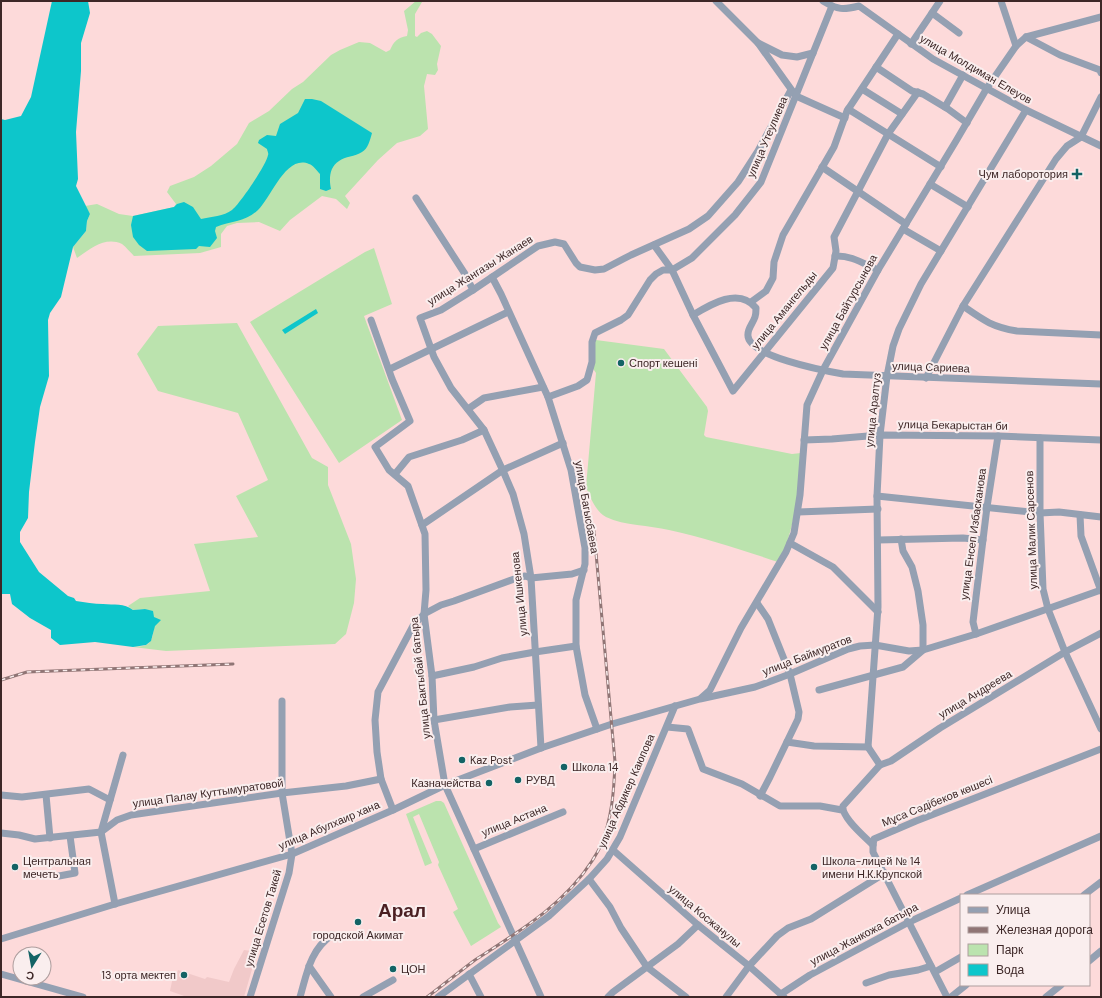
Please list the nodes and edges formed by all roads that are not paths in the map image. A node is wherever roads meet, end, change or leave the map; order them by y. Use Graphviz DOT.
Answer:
graph roads {
  1 [pos="716,1"];
  2 [pos="824,1"];
  3 [pos="940,1"];
  4 [pos="1001,1"];
  5 [pos="858,4"];
  6 [pos="832,6"];
  7 [pos="932,13"];
  8 [pos="1101,17"];
  9 [pos="959,33"];
  10 [pos="898,34"];
  11 [pos="1026,37"];
  12 [pos="758,43"];
  13 [pos="911,44"];
  14 [pos="1016,46"];
  15 [pos="813,53"];
  16 [pos="876,67"];
  17 [pos="1101,74"];
  18 [pos="962,75"];
  19 [pos="987,88"];
  20 [pos="862,89"];
  21 [pos="791,90"];
  22 [pos="918,92"];
  23 [pos="796,96"];
  24 [pos="1101,97"];
  25 [pos="945,107"];
  26 [pos="848,109"];
  27 [pos="1026,110"];
  28 [pos="902,114"];
  29 [pos="845,118"];
  30 [pos="967,123"];
  31 [pos="888,134"];
  32 [pos="1081,137"];
  33 [pos="1101,146"];
  34 [pos="822,167"];
  35 [pos="941,167"];
  36 [pos="930,184"];
  37 [pos="859,192"];
  38 [pos="416,198"];
  39 [pos="968,207"];
  40 [pos="904,227"];
  41 [pos="654,244"];
  42 [pos="941,251"];
  43 [pos="835,256"];
  44 [pos="672,270"];
  45 [pos="878,270"];
  46 [pos="492,277"];
  47 [pos="473,290"];
  48 [pos="752,302"];
  49 [pos="963,306"];
  50 [pos="508,312"];
  51 [pos="693,315"];
  52 [pos="420,318"];
  53 [pos="371,320"];
  54 [pos="1101,335"];
  55 [pos="432,350"];
  56 [pos="764,352"];
  57 [pos="390,369"];
  58 [pos="823,370"];
  59 [pos="887,376"];
  60 [pos="926,378"];
  61 [pos="1101,384"];
  62 [pos="543,387"];
  63 [pos="548,397"];
  64 [pos="468,409"];
  65 [pos="484,430"];
  66 [pos="880,435"];
  67 [pos="998,436"];
  68 [pos="1040,438"];
  69 [pos="804,440"];
  70 [pos="1101,440"];
  71 [pos="563,443"];
  72 [pos="503,470"];
  73 [pos="394,474"];
  74 [pos="877,496"];
  75 [pos="987,507"];
  76 [pos="878,509"];
  77 [pos="798,512"];
  78 [pos="1040,512"];
  79 [pos="1080,515"];
  80 [pos="1101,516"];
  81 [pos="422,525"];
  82 [pos="901,539"];
  83 [pos="878,540"];
  84 [pos="983,540"];
  85 [pos="790,543"];
  86 [pos="584,570"];
  87 [pos="531,578"];
  88 [pos="1101,590"];
  89 [pos="757,603"];
  90 [pos="1048,608"];
  91 [pos="878,612"];
  92 [pos="424,614"];
  93 [pos="1101,633"];
  94 [pos="976,634"];
  95 [pos="875,645"];
  96 [pos="576,646"];
  97 [pos="923,650"];
  98 [pos="535,652"];
  99 [pos="1065,652"];
  100 [pos="790,674"];
  101 [pos="873,675"];
  102 [pos="432,676"];
  103 [pos="819,690"];
  104 [pos="700,699"];
  105 [pos="282,701"];
  106 [pos="538,705"];
  107 [pos="675,706"];
  108 [pos="434,720"];
  109 [pos="612,724"];
  110 [pos="667,727"];
  111 [pos="597,729"];
  112 [pos="1101,729"];
  113 [pos="787,742"];
  114 [pos="868,747"];
  115 [pos="541,748"];
  116 [pos="1101,749"];
  117 [pos="124,755"];
  118 [pos="880,765"];
  119 [pos="380,779"];
  120 [pos="445,785"];
  121 [pos="282,793"];
  122 [pos="1,795"];
  123 [pos="46,795"];
  124 [pos="760,796"];
  125 [pos="110,800"];
  126 [pos="393,810"];
  127 [pos="842,810"];
  128 [pos="563,812"];
  129 [pos="101,832"];
  130 [pos="1,833"];
  131 [pos="70,836"];
  132 [pos="1101,836"];
  133 [pos="50,838"];
  134 [pos="873,845"];
  135 [pos="474,849"];
  136 [pos="613,850"];
  137 [pos="292,854"];
  138 [pos="885,873"];
  139 [pos="59,876"];
  140 [pos="589,879"];
  141 [pos="1101,882"];
  142 [pos="969,894"];
  143 [pos="1085,894"];
  144 [pos="960,898"];
  145 [pos="116,904"];
  146 [pos="909,922"];
  147 [pos="698,924"];
  148 [pos="332,935"];
  149 [pos="1,939"];
  150 [pos="515,941"];
  151 [pos="1101,951"];
  152 [pos="960,957"];
  153 [pos="1090,960"];
  154 [pos="309,966"];
  155 [pos="749,966"];
  156 [pos="647,967"];
  157 [pos="933,969"];
  158 [pos="1,974"];
  159 [pos="469,974"];
  160 [pos="393,980"];
  161 [pos="866,983"];
  162 [pos="965,986"];
  163 [pos="1060,986"];
  164 [pos="783,996"];
  165 [pos="83,997"];
  166 [pos="250,997"];
  167 [pos="300,997"];
  168 [pos="331,997"];
  169 [pos="363,997"];
  170 [pos="438,997"];
  171 [pos="481,997"];
  172 [pos="541,997"];
  173 [pos="608,997"];
  174 [pos="686,997"];
  175 [pos="726,997"];
  176 [pos="947,997"];
  177 [pos="951,997"];
  178 [pos="1046,997"];
  1 -- 12 [label="street"];
  2 -- 6 [label="street, улица Молдиман Елеуов"];
  3 -- 7 [label="street"];
  4 -- 14 [label="street"];
  5 -- 6 [label="street, улица Молдиман Елеуов"];
  5 -- 10 [label="street, улица Молдиман Елеуов"];
  6 -- 15 [label="street, улица Утеулиева"];
  7 -- 9 [label="street"];
  7 -- 13 [label="street"];
  8 -- 11 [label="street, улица Байтурсынова"];
  10 -- 13 [label="street, улица Молдиман Елеуов"];
  10 -- 16 [label="street"];
  11 -- 14 [label="street, улица Байтурсынова"];
  11 -- 17 [label="street"];
  12 -- 15 [label="street"];
  12 -- 21 [label="street"];
  13 -- 18 [label="street, улица Молдиман Елеуов"];
  14 -- 19 [label="street, улица Байтурсынова"];
  15 -- 23 [label="street, улица Утеулиева"];
  16 -- 20 [label="street"];
  16 -- 22 [label="street"];
  18 -- 19 [label="street, улица Молдиман Елеуов"];
  18 -- 25 [label="street"];
  19 -- 27 [label="street, улица Молдиман Елеуов"];
  19 -- 30 [label="street, улица Байтурсынова"];
  20 -- 26 [label="street"];
  20 -- 28 [label="street"];
  21 -- 23 [label="street"];
  21 -- 41 [label="street"];
  22 -- 25 [label="street"];
  22 -- 28 [label="street"];
  23 -- 29 [label="street"];
  23 -- 44 [label="street, улица Утеулиева"];
  24 -- 32 [label="street"];
  25 -- 30 [label="street"];
  26 -- 29 [label="street"];
  26 -- 31 [label="street"];
  27 -- 32 [label="street, улица Молдиман Елеуов"];
  27 -- 39 [label="street, улица Аралтуз"];
  28 -- 31 [label="street"];
  29 -- 34 [label="street"];
  30 -- 35 [label="street, улица Байтурсынова"];
  31 -- 35 [label="street"];
  31 -- 37 [label="street"];
  32 -- 33 [label="street, улица Молдиман Елеуов"];
  32 -- 49 [label="street"];
  34 -- 37 [label="street"];
  34 -- 48 [label="street"];
  35 -- 36 [label="street, улица Байтурсынова"];
  36 -- 39 [label="street"];
  36 -- 40 [label="street, улица Байтурсынова"];
  37 -- 40 [label="street"];
  37 -- 43 [label="street, улица Амангельды"];
  38 -- 47 [label="street"];
  39 -- 42 [label="street, улица Аралтуз"];
  40 -- 42 [label="street"];
  40 -- 45 [label="street, улица Байтурсынова"];
  41 -- 44 [label="street"];
  41 -- 46 [label="street, улица Жангазы Жанаев"];
  42 -- 59 [label="street, улица Аралтуз"];
  43 -- 45 [label="street"];
  43 -- 56 [label="street, улица Амангельды"];
  44 -- 51 [label="street"];
  44 -- 63 [label="street, улица Утеулиева"];
  45 -- 58 [label="street, улица Байтурсынова"];
  46 -- 47 [label="street, улица Жангазы Жанаев"];
  46 -- 50 [label="street, улица Багысбаева"];
  47 -- 52 [label="street, улица Жангазы Жанаев"];
  48 -- 51 [label="street"];
  48 -- 56 [label="street"];
  49 -- 54 [label="street"];
  49 -- 60 [label="street"];
  50 -- 55 [label="street"];
  50 -- 62 [label="street, улица Багысбаева"];
  51 -- 56 [label="street, улица Амангельды"];
  52 -- 55 [label="street, улица Ишкенова"];
  53 -- 57 [label="street, улица Бактыбай батыра"];
  55 -- 57 [label="street"];
  55 -- 64 [label="street, улица Ишкенова"];
  56 -- 58 [label="street, улица Сариева"];
  57 -- 73 [label="street, улица Бактыбай батыра"];
  58 -- 59 [label="street, улица Сариева"];
  58 -- 69 [label="street, улица Байтурсынова"];
  59 -- 60 [label="street, улица Сариева"];
  59 -- 66 [label="street, улица Аралтуз"];
  60 -- 61 [label="street, улица Сариева"];
  62 -- 63 [label="street, улица Багысбаева"];
  62 -- 64 [label="street"];
  63 -- 71 [label="street, улица Багысбаева"];
  64 -- 65 [label="street, улица Ишкенова"];
  65 -- 72 [label="street, улица Ишкенова"];
  65 -- 73 [label="street"];
  66 -- 67 [label="street, улица Бекарыстан би"];
  66 -- 69 [label="street, улица Бекарыстан би"];
  66 -- 74 [label="street, улица Аралтуз"];
  67 -- 68 [label="street, улица Бекарыстан би"];
  67 -- 75 [label="street, улица Енсеп Избасканова"];
  68 -- 70 [label="street, улица Бекарыстан би"];
  68 -- 78 [label="street, улица Малик Сарсенов"];
  69 -- 77 [label="street, улица Байтурсынова"];
  71 -- 72 [label="street"];
  71 -- 86 [label="street, улица Багысбаева"];
  72 -- 81 [label="street"];
  72 -- 87 [label="street, улица Ишкенова"];
  73 -- 81 [label="street, улица Бактыбай батыра"];
  74 -- 75 [label="street"];
  74 -- 76 [label="street, улица Аралтуз"];
  75 -- 78 [label="street"];
  75 -- 84 [label="street, улица Енсеп Избасканова"];
  76 -- 77 [label="street"];
  76 -- 83 [label="street, улица Аралтуз"];
  77 -- 85 [label="street, улица Байтурсынова"];
  78 -- 79 [label="street"];
  78 -- 90 [label="street, улица Малик Сарсенов"];
  79 -- 80 [label="street"];
  79 -- 88 [label="street"];
  81 -- 92 [label="street, улица Бактыбай батыра"];
  82 -- 83 [label="street"];
  82 -- 84 [label="street"];
  82 -- 97 [label="street"];
  83 -- 91 [label="street, улица Аралтуз"];
  84 -- 94 [label="street, улица Енсеп Избасканова"];
  85 -- 89 [label="street, улица Байтурсынова"];
  85 -- 91 [label="street"];
  86 -- 87 [label="street"];
  86 -- 96 [label="street, улица Багысбаева"];
  87 -- 92 [label="street"];
  87 -- 98 [label="street, улица Ишкенова"];
  88 -- 90 [label="street, улица Баймуратов"];
  89 -- 100 [label="street"];
  89 -- 104 [label="street, улица Байтурсынова"];
  90 -- 94 [label="street, улица Баймуратов"];
  90 -- 99 [label="street, улица Малик Сарсенов"];
  91 -- 95 [label="street, улица Аралтуз"];
  92 -- 102 [label="street, улица Бактыбай батыра"];
  92 -- 119 [label="street"];
  93 -- 99 [label="street, улица Андреева"];
  94 -- 97 [label="street, улица Баймуратов"];
  95 -- 97 [label="street, улица Баймуратов"];
  95 -- 100 [label="street, улица Баймуратов"];
  95 -- 101 [label="street, улица Аралтуз"];
  96 -- 98 [label="street"];
  96 -- 111 [label="street, улица Багысбаева"];
  97 -- 101 [label="street"];
  98 -- 102 [label="street"];
  98 -- 106 [label="street, улица Ишкенова"];
  99 -- 112 [label="street, улица Малик Сарсенов"];
  99 -- 118 [label="street, улица Андреева"];
  100 -- 104 [label="street, улица Баймуратов"];
  100 -- 113 [label="street"];
  101 -- 103 [label="street"];
  101 -- 114 [label="street, улица Аралтуз"];
  102 -- 108 [label="street, улица Бактыбай батыра"];
  104 -- 107 [label="street, улица Баймуратов"];
  105 -- 121 [label="street, улица Есетов Такей"];
  106 -- 108 [label="street"];
  106 -- 115 [label="street, улица Ишкенова"];
  107 -- 109 [label="street, улица Баймуратов"];
  107 -- 110 [label="street, улица Абдикер Каюпова"];
  108 -- 120 [label="street, улица Бактыбай батыра"];
  109 -- 111 [label="street, улица Абулхаир хана"];
  110 -- 124 [label="street"];
  110 -- 136 [label="street, улица Абдикер Каюпова"];
  111 -- 115 [label="street, улица Абулхаир хана"];
  113 -- 114 [label="street"];
  113 -- 124 [label="street"];
  114 -- 118 [label="street"];
  115 -- 120 [label="street, улица Абулхаир хана"];
  116 -- 134 [label="street, Мұса Сәдібеков көшесі"];
  117 -- 125 [label="street"];
  118 -- 127 [label="street"];
  119 -- 121 [label="street, улица Палау Куттымуратовой"];
  119 -- 126 [label="street"];
  120 -- 126 [label="street, улица Абулхаир хана"];
  120 -- 135 [label="street, улица Бактыбай батыра"];
  121 -- 129 [label="street, улица Палау Куттымуратовой"];
  121 -- 137 [label="street, улица Есетов Такей"];
  122 -- 123 [label="street"];
  123 -- 125 [label="street"];
  123 -- 133 [label="street"];
  124 -- 127 [label="street"];
  125 -- 129 [label="street"];
  126 -- 137 [label="street, улица Абулхаир хана"];
  127 -- 134 [label="street"];
  128 -- 135 [label="street, улица Астана"];
  129 -- 131 [label="street, улица Палау Куттымуратовой"];
  129 -- 145 [label="street"];
  130 -- 133 [label="street, улица Палау Куттымуратовой"];
  131 -- 133 [label="street, улица Палау Куттымуратовой"];
  131 -- 139 [label="street"];
  132 -- 142 [label="street"];
  134 -- 138 [label="street"];
  135 -- 150 [label="street, улица Бактыбай батыра"];
  136 -- 140 [label="street, улица Абдикер Каюпова"];
  136 -- 147 [label="street, улица Косжанулы"];
  137 -- 145 [label="street, улица Абулхаир хана"];
  137 -- 166 [label="street, улица Есетов Такей"];
  138 -- 146 [label="street"];
  138 -- 155 [label="street"];
  140 -- 150 [label="street, улица Абдикер Каюпова"];
  140 -- 156 [label="street"];
  141 -- 143 [label="street"];
  144 -- 146 [label="street, улица Жанкожа батыра"];
  145 -- 149 [label="street, улица Абулхаир хана"];
  146 -- 157 [label="street"];
  146 -- 164 [label="street, улица Жанкожа батыра"];
  147 -- 155 [label="street, улица Косжанулы"];
  147 -- 156 [label="street"];
  148 -- 154 [label="street"];
  150 -- 159 [label="street, улица Абдикер Каюпова"];
  150 -- 172 [label="street, улица Бактыбай батыра"];
  151 -- 153 [label="street"];
  152 -- 157 [label="street"];
  154 -- 167 [label="street"];
  154 -- 168 [label="street"];
  155 -- 164 [label="street, улица Косжанулы"];
  155 -- 175 [label="street"];
  156 -- 173 [label="street"];
  156 -- 174 [label="street"];
  157 -- 161 [label="street"];
  157 -- 176 [label="street"];
  158 -- 165 [label="street"];
  159 -- 170 [label="street, улица Абдикер Каюпова"];
  159 -- 171 [label="street"];
  160 -- 169 [label="street"];
  162 -- 177 [label="street"];
  163 -- 178 [label="street"];
}
